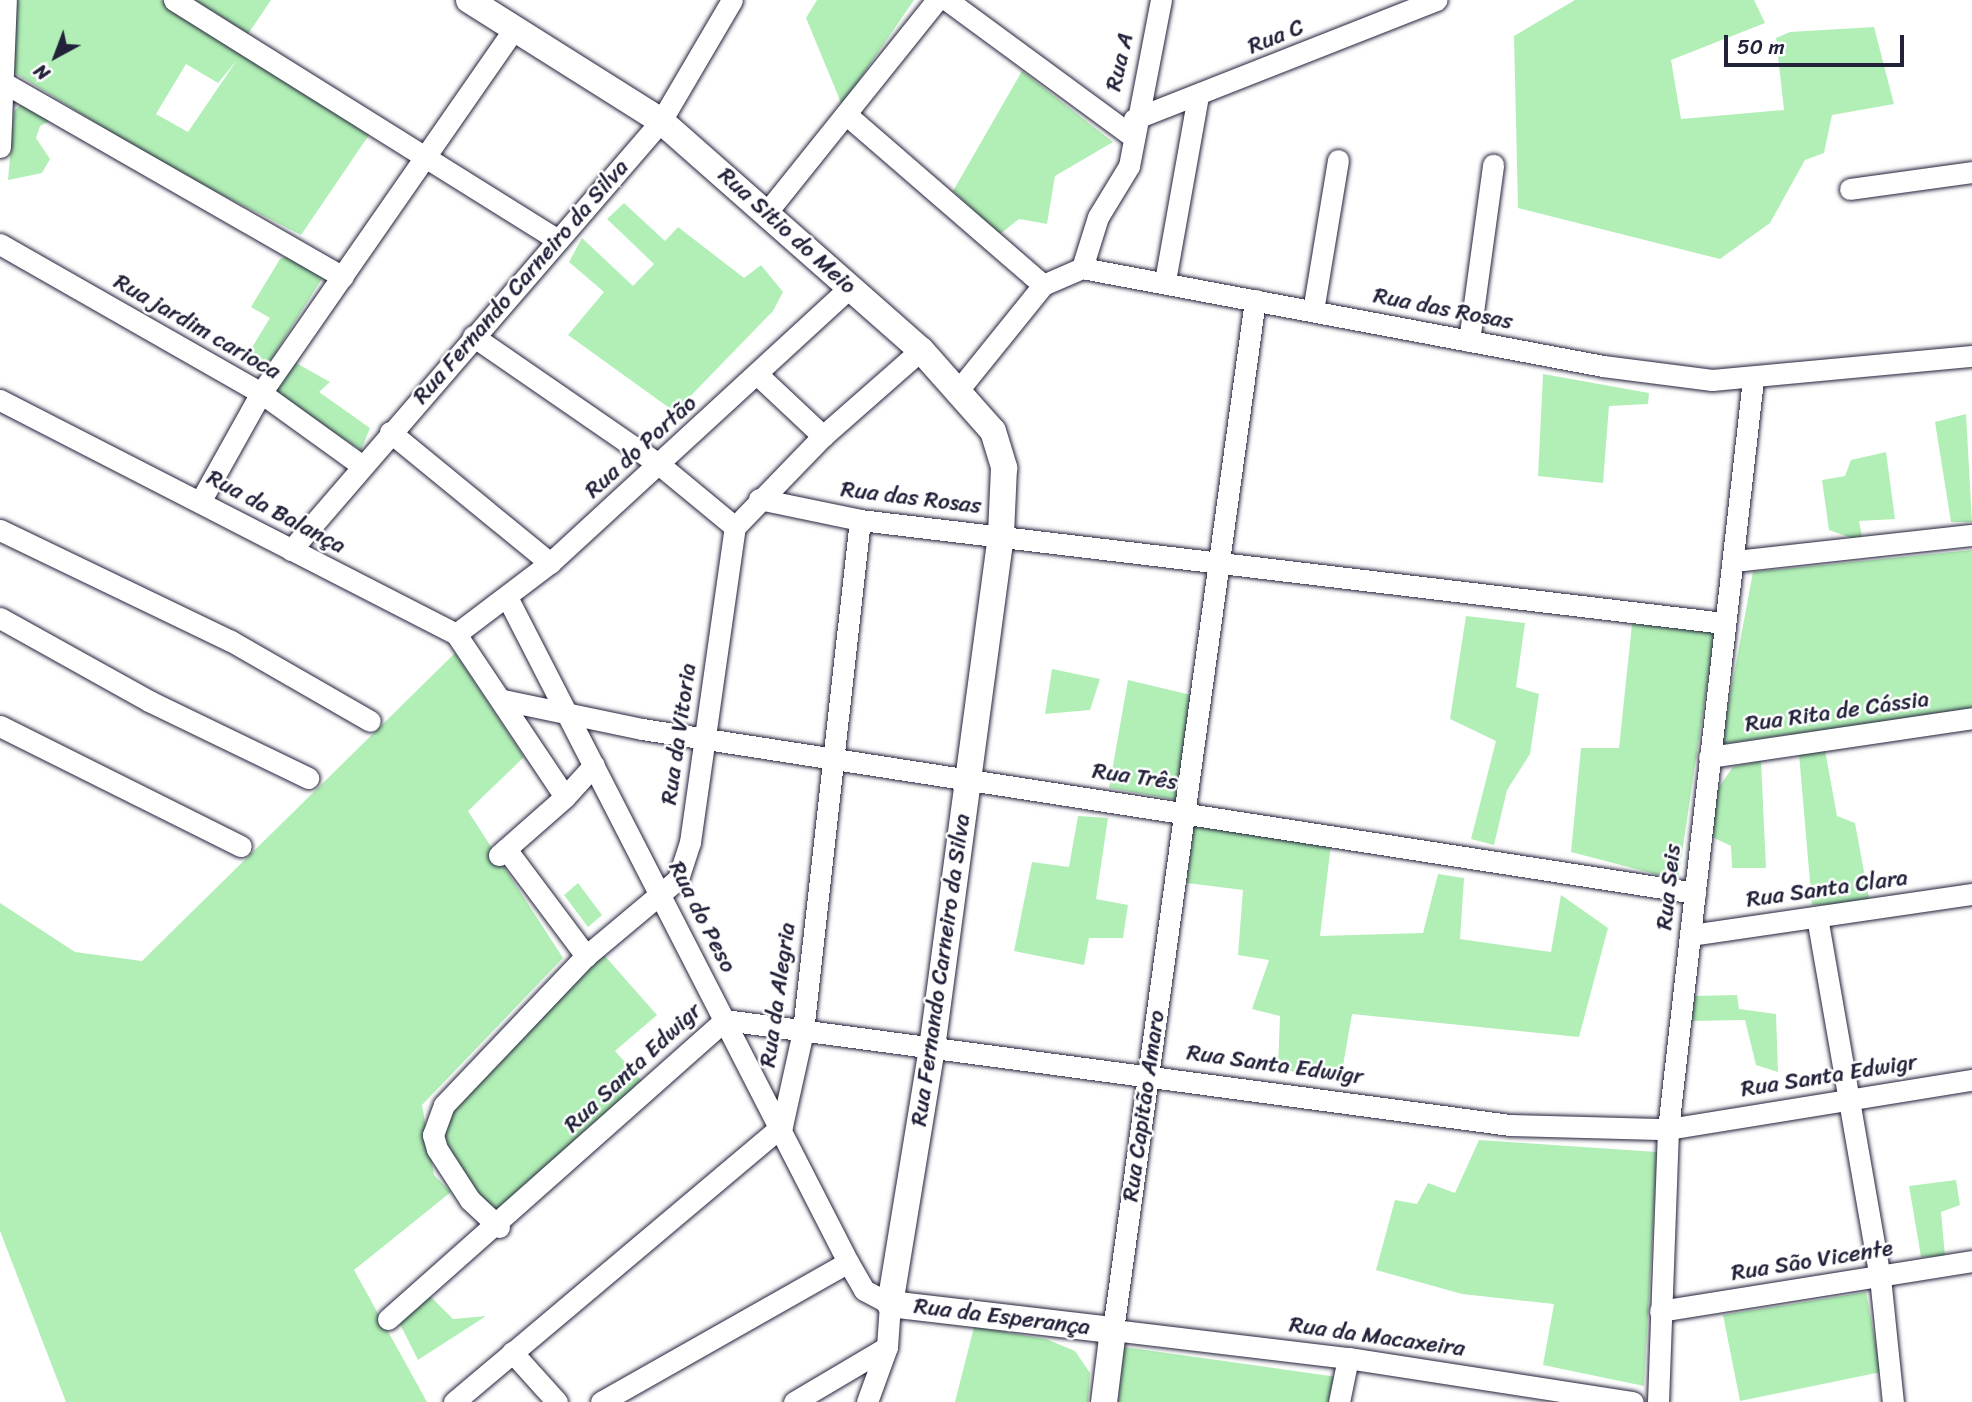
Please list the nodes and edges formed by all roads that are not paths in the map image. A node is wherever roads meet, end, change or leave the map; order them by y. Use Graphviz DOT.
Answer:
graph roads {
  1 [pos="6,0"];
  2 [pos="174,0"];
  3 [pos="469,0"];
  4 [pos="732,0"];
  5 [pos="937,0"];
  6 [pos="947,0"];
  7 [pos="1161,0"];
  8 [pos="1436,0"];
  9 [pos="2,24"];
  10 [pos="515,28"];
  11 [pos="6,84"];
  12 [pos="1198,95"];
  13 [pos="848,116"];
  14 [pos="661,121"];
  15 [pos="1132,127"];
  16 [pos="0,146"];
  17 [pos="432,156"];
  18 [pos="1338,160"];
  19 [pos="1493,165"];
  20 [pos="1972,172"];
  21 [pos="1850,189"];
  22 [pos="767,212"];
  23 [pos="558,240"];
  24 [pos="0,244"];
  25 [pos="1082,268"];
  26 [pos="343,277"];
  27 [pos="1166,281"];
  28 [pos="1043,285"];
  29 [pos="850,287"];
  30 [pos="1255,300"];
  31 [pos="1313,311"];
  32 [pos="473,336"];
  33 [pos="1469,341"];
  34 [pos="921,350"];
  35 [pos="1972,356"];
  36 [pos="759,376"];
  37 [pos="1753,379"];
  38 [pos="960,388"];
  39 [pos="261,393"];
  40 [pos="0,400"];
  41 [pos="390,432"];
  42 [pos="823,436"];
  43 [pos="361,465"];
  44 [pos="660,466"];
  45 [pos="759,499"];
  46 [pos="200,502"];
  47 [pos="860,520"];
  48 [pos="735,527"];
  49 [pos="0,530"];
  50 [pos="1001,535"];
  51 [pos="1972,535"];
  52 [pos="291,550"];
  53 [pos="1735,561"];
  54 [pos="1219,562"];
  55 [pos="550,563"];
  56 [pos="507,597"];
  57 [pos="0,618"];
  58 [pos="1724,623"];
  59 [pos="456,634"];
  60 [pos="503,700"];
  61 [pos="568,714"];
  62 [pos="1972,718"];
  63 [pos="370,721"];
  64 [pos="0,726"];
  65 [pos="704,738"];
  66 [pos="836,757"];
  67 [pos="1709,757"];
  68 [pos="594,765"];
  69 [pos="308,778"];
  70 [pos="967,779"];
  71 [pos="565,797"];
  72 [pos="1187,811"];
  73 [pos="241,846"];
  74 [pos="1695,893"];
  75 [pos="1972,894"];
  76 [pos="661,896"];
  77 [pos="1817,917"];
  78 [pos="1690,935"];
  79 [pos="586,956"];
  80 [pos="725,1020"];
  81 [pos="803,1031"];
  82 [pos="932,1048"];
  83 [pos="1149,1073"];
  84 [pos="1972,1080"];
  85 [pos="1850,1100"];
  86 [pos="782,1126"];
  87 [pos="1668,1129"];
  88 [pos="499,1227"];
  89 [pos="1972,1261"];
  90 [pos="848,1262"];
  91 [pos="1880,1277"];
  92 [pos="890,1304"];
  93 [pos="1660,1311"];
  94 [pos="388,1319"];
  95 [pos="1113,1330"];
  96 [pos="887,1347"];
  97 [pos="512,1352"];
  98 [pos="1348,1358"];
  99 [pos="454,1402"];
  100 [pos="557,1402"];
  101 [pos="601,1402"];
  102 [pos="793,1402"];
  103 [pos="867,1402"];
  104 [pos="1104,1402"];
  105 [pos="1339,1402"];
  106 [pos="1633,1402"];
  107 [pos="1658,1402"];
  108 [pos="1893,1402"];
  1 -- 9 [label="street"];
  2 -- 17 [label="street"];
  3 -- 10 [label="street, Rua Sitio do Meio"];
  4 -- 14 [label="street, Rua Fernando Carneiro da Silva"];
  5 -- 13 [label="street"];
  6 -- 15 [label="street"];
  7 -- 15 [label="street, Rua A"];
  8 -- 12 [label="street, Rua C"];
  9 -- 11 [label="street"];
  10 -- 14 [label="street, Rua Sitio do Meio"];
  10 -- 17 [label="street"];
  11 -- 16 [label="street"];
  11 -- 26 [label="street"];
  12 -- 15 [label="street, Rua C"];
  12 -- 27 [label="street"];
  13 -- 22 [label="street"];
  13 -- 28 [label="street"];
  14 -- 22 [label="street, Rua Sitio do Meio"];
  14 -- 23 [label="street, Rua Fernando Carneiro da Silva"];
  15 -- 25 [label="street, Rua A"];
  17 -- 23 [label="street"];
  17 -- 26 [label="street"];
  18 -- 31 [label="street"];
  19 -- 33 [label="street"];
  20 -- 21 [label="street"];
  22 -- 29 [label="street, Rua Sitio do Meio"];
  23 -- 32 [label="street, Rua Fernando Carneiro da Silva"];
  24 -- 39 [label="street, Rua jardim carioca"];
  25 -- 27 [label="street, Rua das Rosas"];
  25 -- 28 [label="street"];
  26 -- 39 [label="street"];
  27 -- 30 [label="street, Rua das Rosas"];
  28 -- 38 [label="street"];
  29 -- 34 [label="street, Rua Sitio do Meio"];
  29 -- 36 [label="street, Rua do Portão"];
  30 -- 31 [label="street, Rua das Rosas"];
  30 -- 54 [label="street, Rua Capitão Amaro"];
  31 -- 33 [label="street, Rua das Rosas"];
  32 -- 41 [label="street, Rua Fernando Carneiro da Silva"];
  32 -- 44 [label="street"];
  33 -- 37 [label="street, Rua das Rosas"];
  34 -- 38 [label="street, Rua Sitio do Meio"];
  34 -- 42 [label="street"];
  35 -- 37 [label="street, Rua das Rosas"];
  36 -- 42 [label="street"];
  36 -- 44 [label="street, Rua do Portão"];
  37 -- 53 [label="street, Rua Seis"];
  38 -- 50 [label="street, Rua Sitio do Meio"];
  39 -- 43 [label="street, Rua jardim carioca"];
  39 -- 46 [label="street"];
  40 -- 46 [label="street, Rua da Balança"];
  41 -- 43 [label="street, Rua Fernando Carneiro da Silva"];
  41 -- 55 [label="street"];
  42 -- 45 [label="street"];
  43 -- 52 [label="street, Rua Fernando Carneiro da Silva"];
  44 -- 48 [label="street"];
  44 -- 55 [label="street, Rua do Portão"];
  45 -- 47 [label="street, Rua das Rosas"];
  45 -- 48 [label="street"];
  46 -- 52 [label="street, Rua da Balança"];
  47 -- 50 [label="street, Rua das Rosas"];
  47 -- 66 [label="street, Rua da Alegria"];
  48 -- 65 [label="street, Rua da Vitoria"];
  49 -- 63 [label="street"];
  50 -- 54 [label="street, Rua das Rosas"];
  50 -- 70 [label="street, Rua Fernando Carneiro da Silva"];
  51 -- 53 [label="street"];
  52 -- 59 [label="street, Rua da Balança"];
  53 -- 58 [label="street, Rua Seis"];
  54 -- 58 [label="street, Rua das Rosas"];
  54 -- 72 [label="street, Rua Capitão Amaro"];
  55 -- 56 [label="street, Rua do Portão"];
  56 -- 59 [label="street, Rua do Portão"];
  56 -- 61 [label="street, Rua do Peso"];
  57 -- 69 [label="street"];
  58 -- 67 [label="street, Rua Seis"];
  59 -- 60 [label="street, Rua da Balança"];
  60 -- 61 [label="street"];
  60 -- 71 [label="street, Rua da Balança"];
  61 -- 65 [label="street, Rua Três"];
  61 -- 68 [label="street, Rua do Peso"];
  62 -- 67 [label="street, Rua Rita de Cássia"];
  64 -- 73 [label="street"];
  65 -- 66 [label="street, Rua Três"];
  65 -- 76 [label="street, Rua da Vitoria"];
  66 -- 70 [label="street, Rua Três"];
  66 -- 81 [label="street, Rua da Alegria"];
  67 -- 74 [label="street, Rua Seis"];
  68 -- 71 [label="street"];
  68 -- 76 [label="street, Rua do Peso"];
  70 -- 72 [label="street, Rua Três"];
  70 -- 82 [label="street, Rua Fernando Carneiro da Silva"];
  71 -- 79 [label="street"];
  72 -- 74 [label="street, Rua Três"];
  72 -- 83 [label="street, Rua Capitão Amaro"];
  74 -- 78 [label="street, Rua Seis"];
  75 -- 77 [label="street, Rua Santa Clara"];
  76 -- 79 [label="street, Rua da Vitoria"];
  76 -- 80 [label="street, Rua do Peso"];
  77 -- 78 [label="street, Rua Santa Clara"];
  77 -- 85 [label="street"];
  78 -- 87 [label="street, Rua Seis"];
  79 -- 88 [label="street, Rua da Vitoria"];
  80 -- 81 [label="street, Rua Santa Edwigr"];
  80 -- 86 [label="street, Rua do Peso"];
  80 -- 88 [label="street, Rua Santa Edwigr"];
  81 -- 82 [label="street, Rua Santa Edwigr"];
  81 -- 86 [label="street, Rua da Alegria"];
  82 -- 83 [label="street, Rua Santa Edwigr"];
  82 -- 92 [label="street, Rua Fernando Carneiro da Silva"];
  83 -- 87 [label="street, Rua Santa Edwigr"];
  83 -- 95 [label="street, Rua Capitão Amaro"];
  84 -- 85 [label="street, Rua Santa Edwigr"];
  85 -- 87 [label="street, Rua Santa Edwigr"];
  85 -- 91 [label="street"];
  86 -- 90 [label="street, Rua do Peso"];
  86 -- 97 [label="street"];
  87 -- 93 [label="street, Rua Seis"];
  88 -- 94 [label="street, Rua Santa Edwigr"];
  89 -- 91 [label="street, Rua São Vicente"];
  90 -- 92 [label="street, Rua do Peso"];
  90 -- 101 [label="street"];
  91 -- 93 [label="street, Rua São Vicente"];
  91 -- 108 [label="street"];
  92 -- 95 [label="street, Rua da Esperança"];
  92 -- 96 [label="street, Rua Fernando Carneiro da Silva"];
  93 -- 107 [label="street, Rua Seis"];
  95 -- 98 [label="street, Rua da Macaxeira"];
  95 -- 104 [label="street, Rua Capitão Amaro"];
  96 -- 102 [label="street"];
  96 -- 103 [label="street, Rua Fernando Carneiro da Silva"];
  97 -- 99 [label="street"];
  97 -- 100 [label="street"];
  98 -- 105 [label="street"];
  98 -- 106 [label="street, Rua da Macaxeira"];
}
